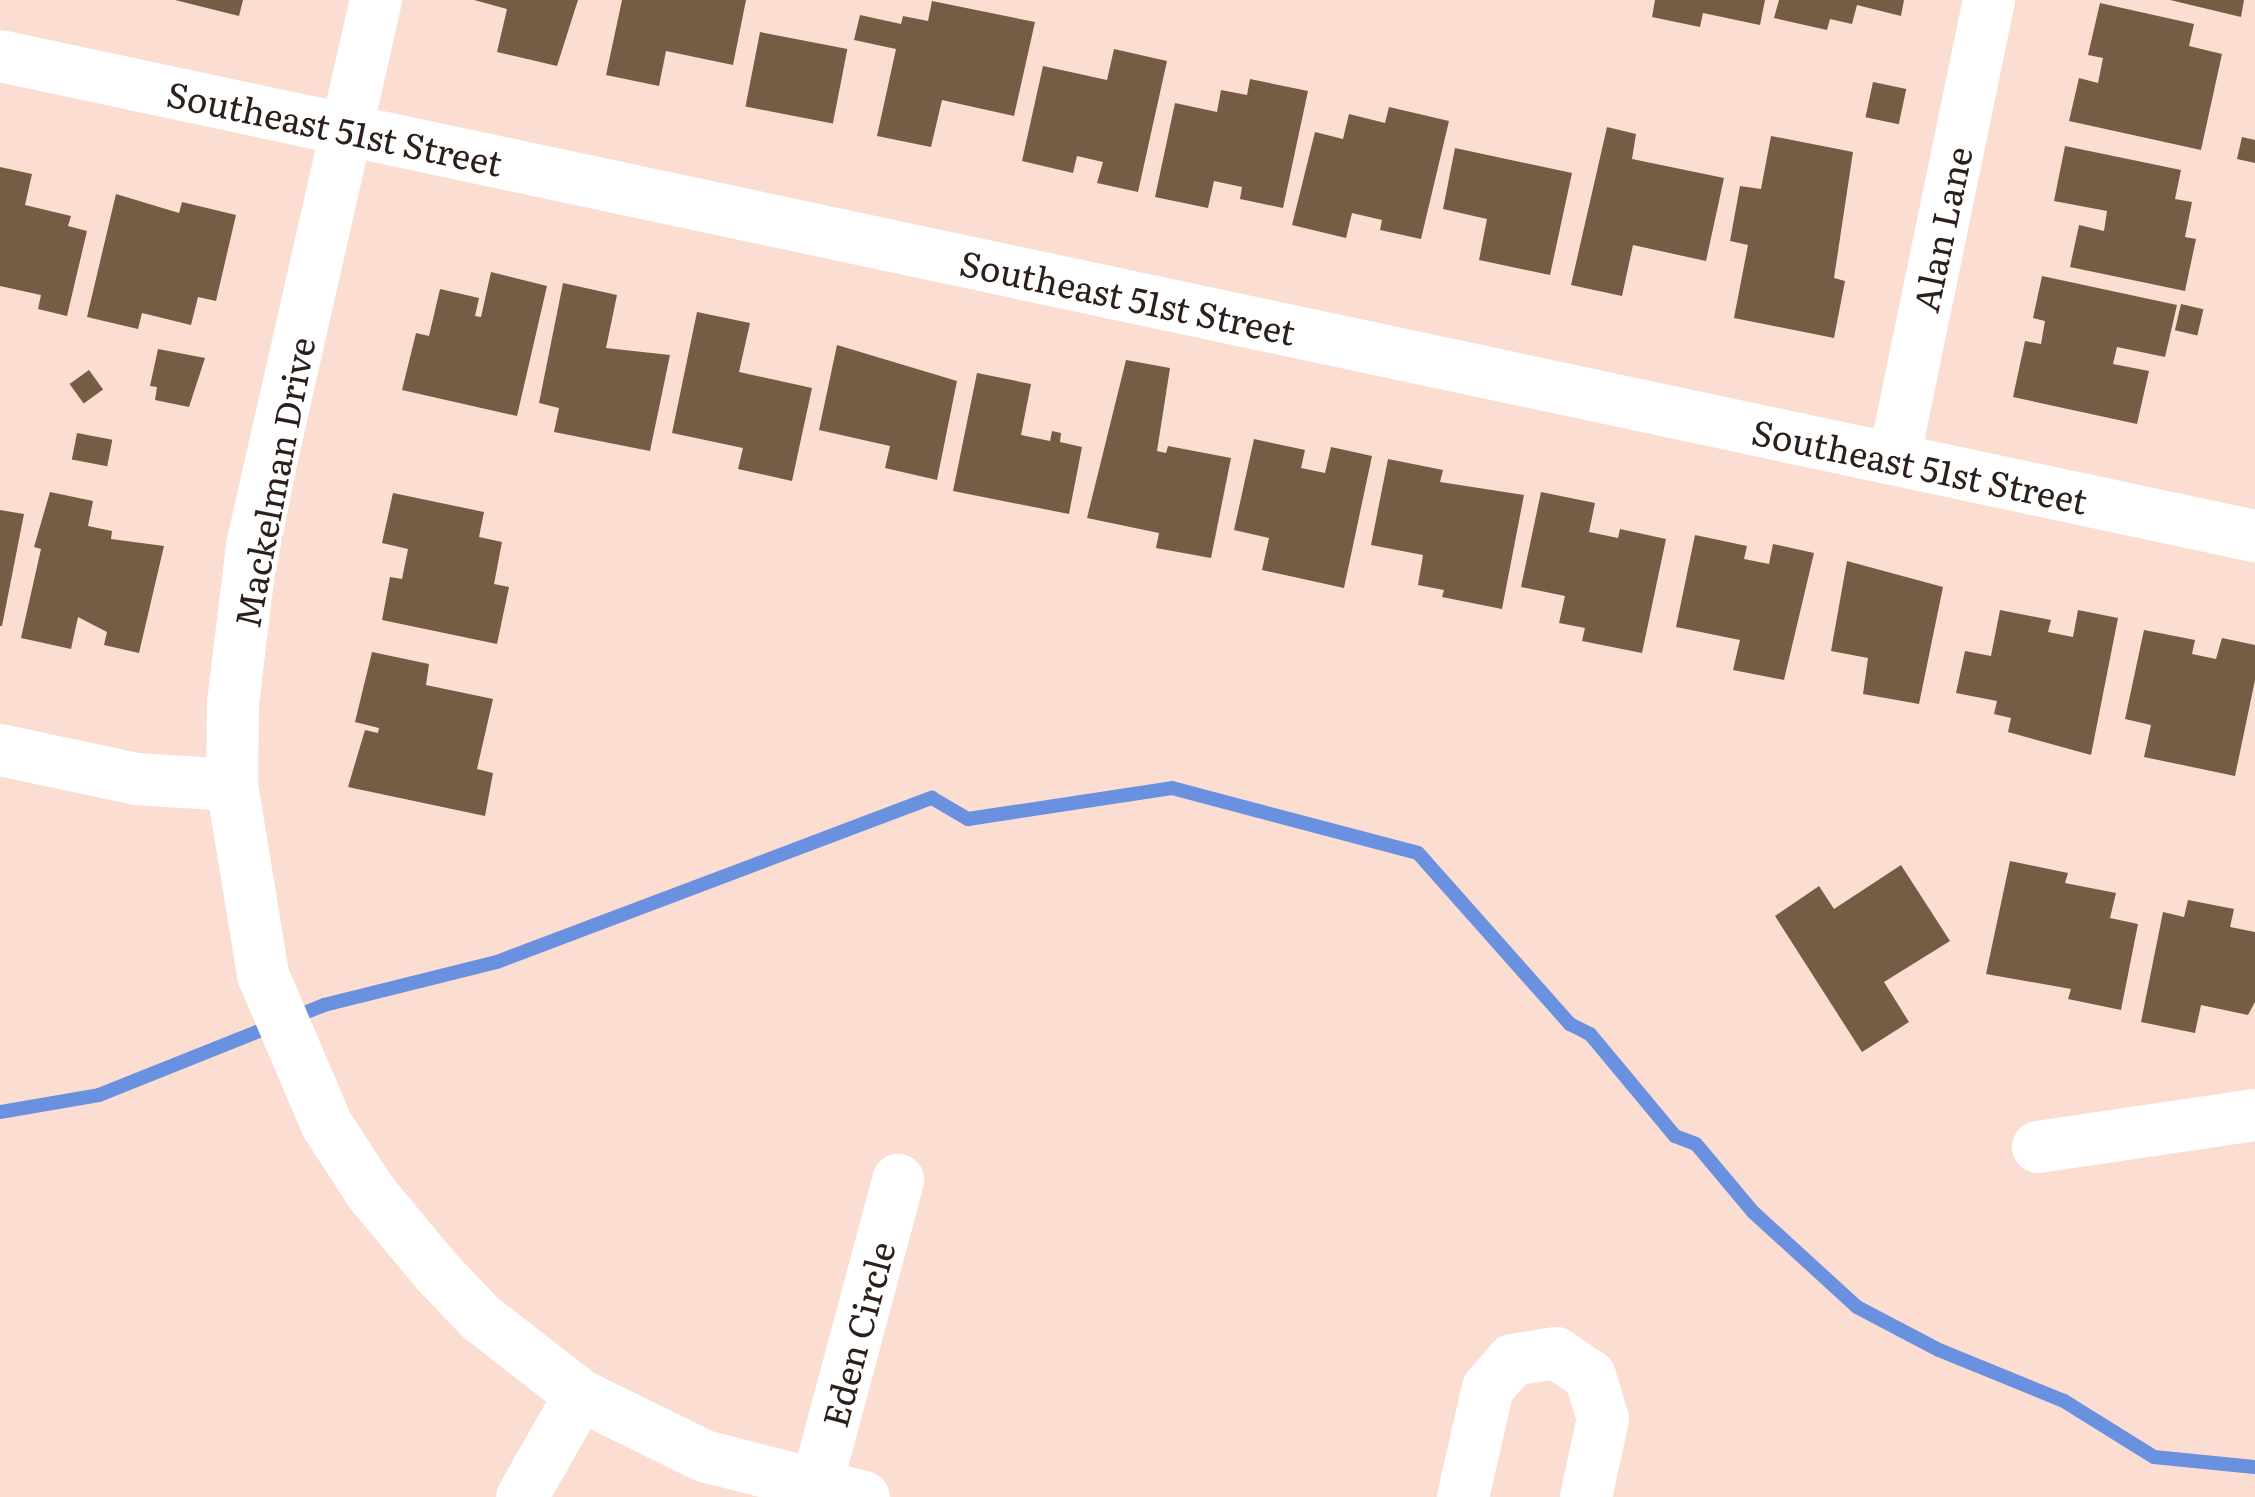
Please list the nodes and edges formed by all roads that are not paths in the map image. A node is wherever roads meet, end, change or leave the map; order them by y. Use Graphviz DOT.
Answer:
graph roads {
  1 [pos="376,0"];
  2 [pos="1989,0"];
  3 [pos="0,56"];
  4 [pos="348,130"];
  5 [pos="1894,459"];
  6 [pos="2255,536"];
  7 [pos="0,750"];
  8 [pos="232,784"];
  9 [pos="2255,1115"];
  10 [pos="2038,1148"];
  11 [pos="898,1180"];
  12 [pos="580,1396"];
  13 [pos="840,1492"];
  14 [pos="522,1497"];
  15 [pos="1463,1497"];
  16 [pos="1586,1497"];
  1 -- 4 [label="street, Mackelman Drive"];
  2 -- 5 [label="street, Alan Lane"];
  3 -- 4 [label="street, Southeast 51st Street"];
  4 -- 5 [label="street, Southeast 51st Street"];
  4 -- 8 [label="street, Mackelman Drive"];
  5 -- 6 [label="street, Southeast 51st Street"];
  7 -- 8 [label="street"];
  8 -- 12 [label="street, Mackelman Drive"];
  9 -- 10 [label="street"];
  11 -- 13 [label="street, Eden Circle"];
  12 -- 13 [label="street, Mackelman Drive"];
  12 -- 14 [label="street"];
  15 -- 16 [label="street"];
}
